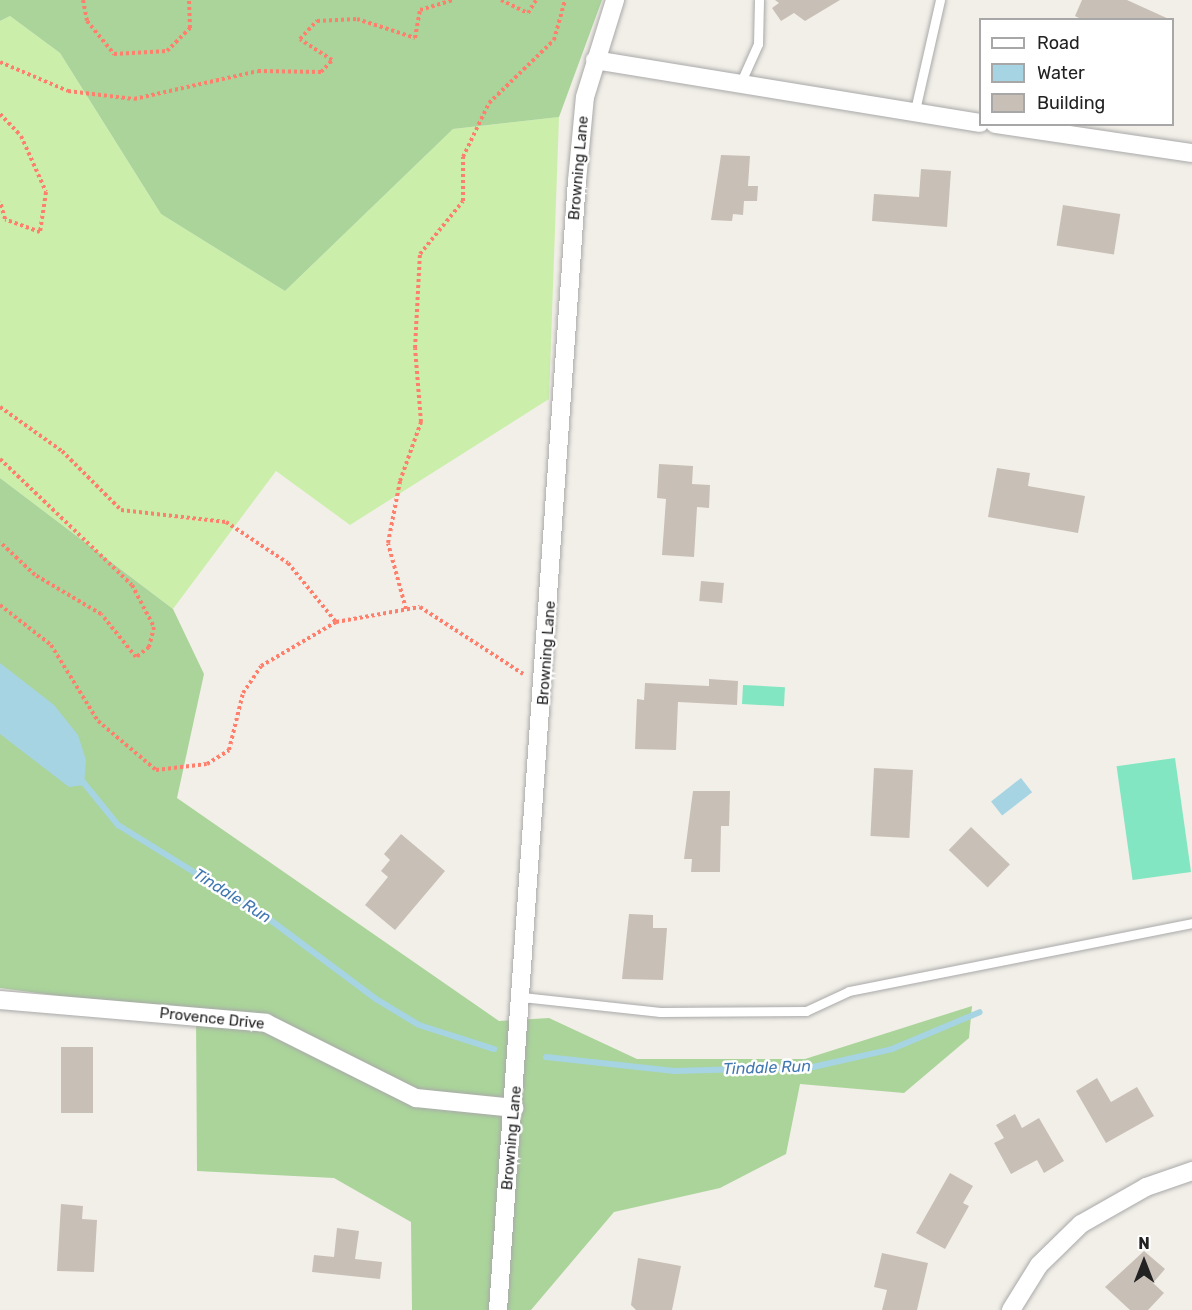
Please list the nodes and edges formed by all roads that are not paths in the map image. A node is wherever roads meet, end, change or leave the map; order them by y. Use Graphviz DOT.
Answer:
graph roads {
  1 [pos="615,0"];
  2 [pos="759,0"];
  3 [pos="940,0"];
  4 [pos="595,60"];
  5 [pos="739,86"];
  6 [pos="915,110"];
  7 [pos="979,123"];
  8 [pos="1009,126"];
  9 [pos="1192,153"];
  10 [pos="1192,923"];
  11 [pos="522,997"];
  12 [pos="0,1000"];
  13 [pos="514,1108"];
  14 [pos="1192,1170"];
  15 [pos="498,1310"];
  16 [pos="1011,1310"];
  1 -- 4 [label="street, Browning Lane"];
  2 -- 5 [label="lane"];
  3 -- 6 [label="lane"];
  4 -- 5 [label="street"];
  4 -- 11 [label="street, Browning Lane"];
  5 -- 6 [label="street"];
  6 -- 7 [label="street"];
  8 -- 9 [label="street"];
  10 -- 11 [label="lane"];
  11 -- 13 [label="street, Browning Lane"];
  12 -- 13 [label="street, Provence Drive"];
  13 -- 15 [label="street, Browning Lane"];
  14 -- 16 [label="street"];
}
